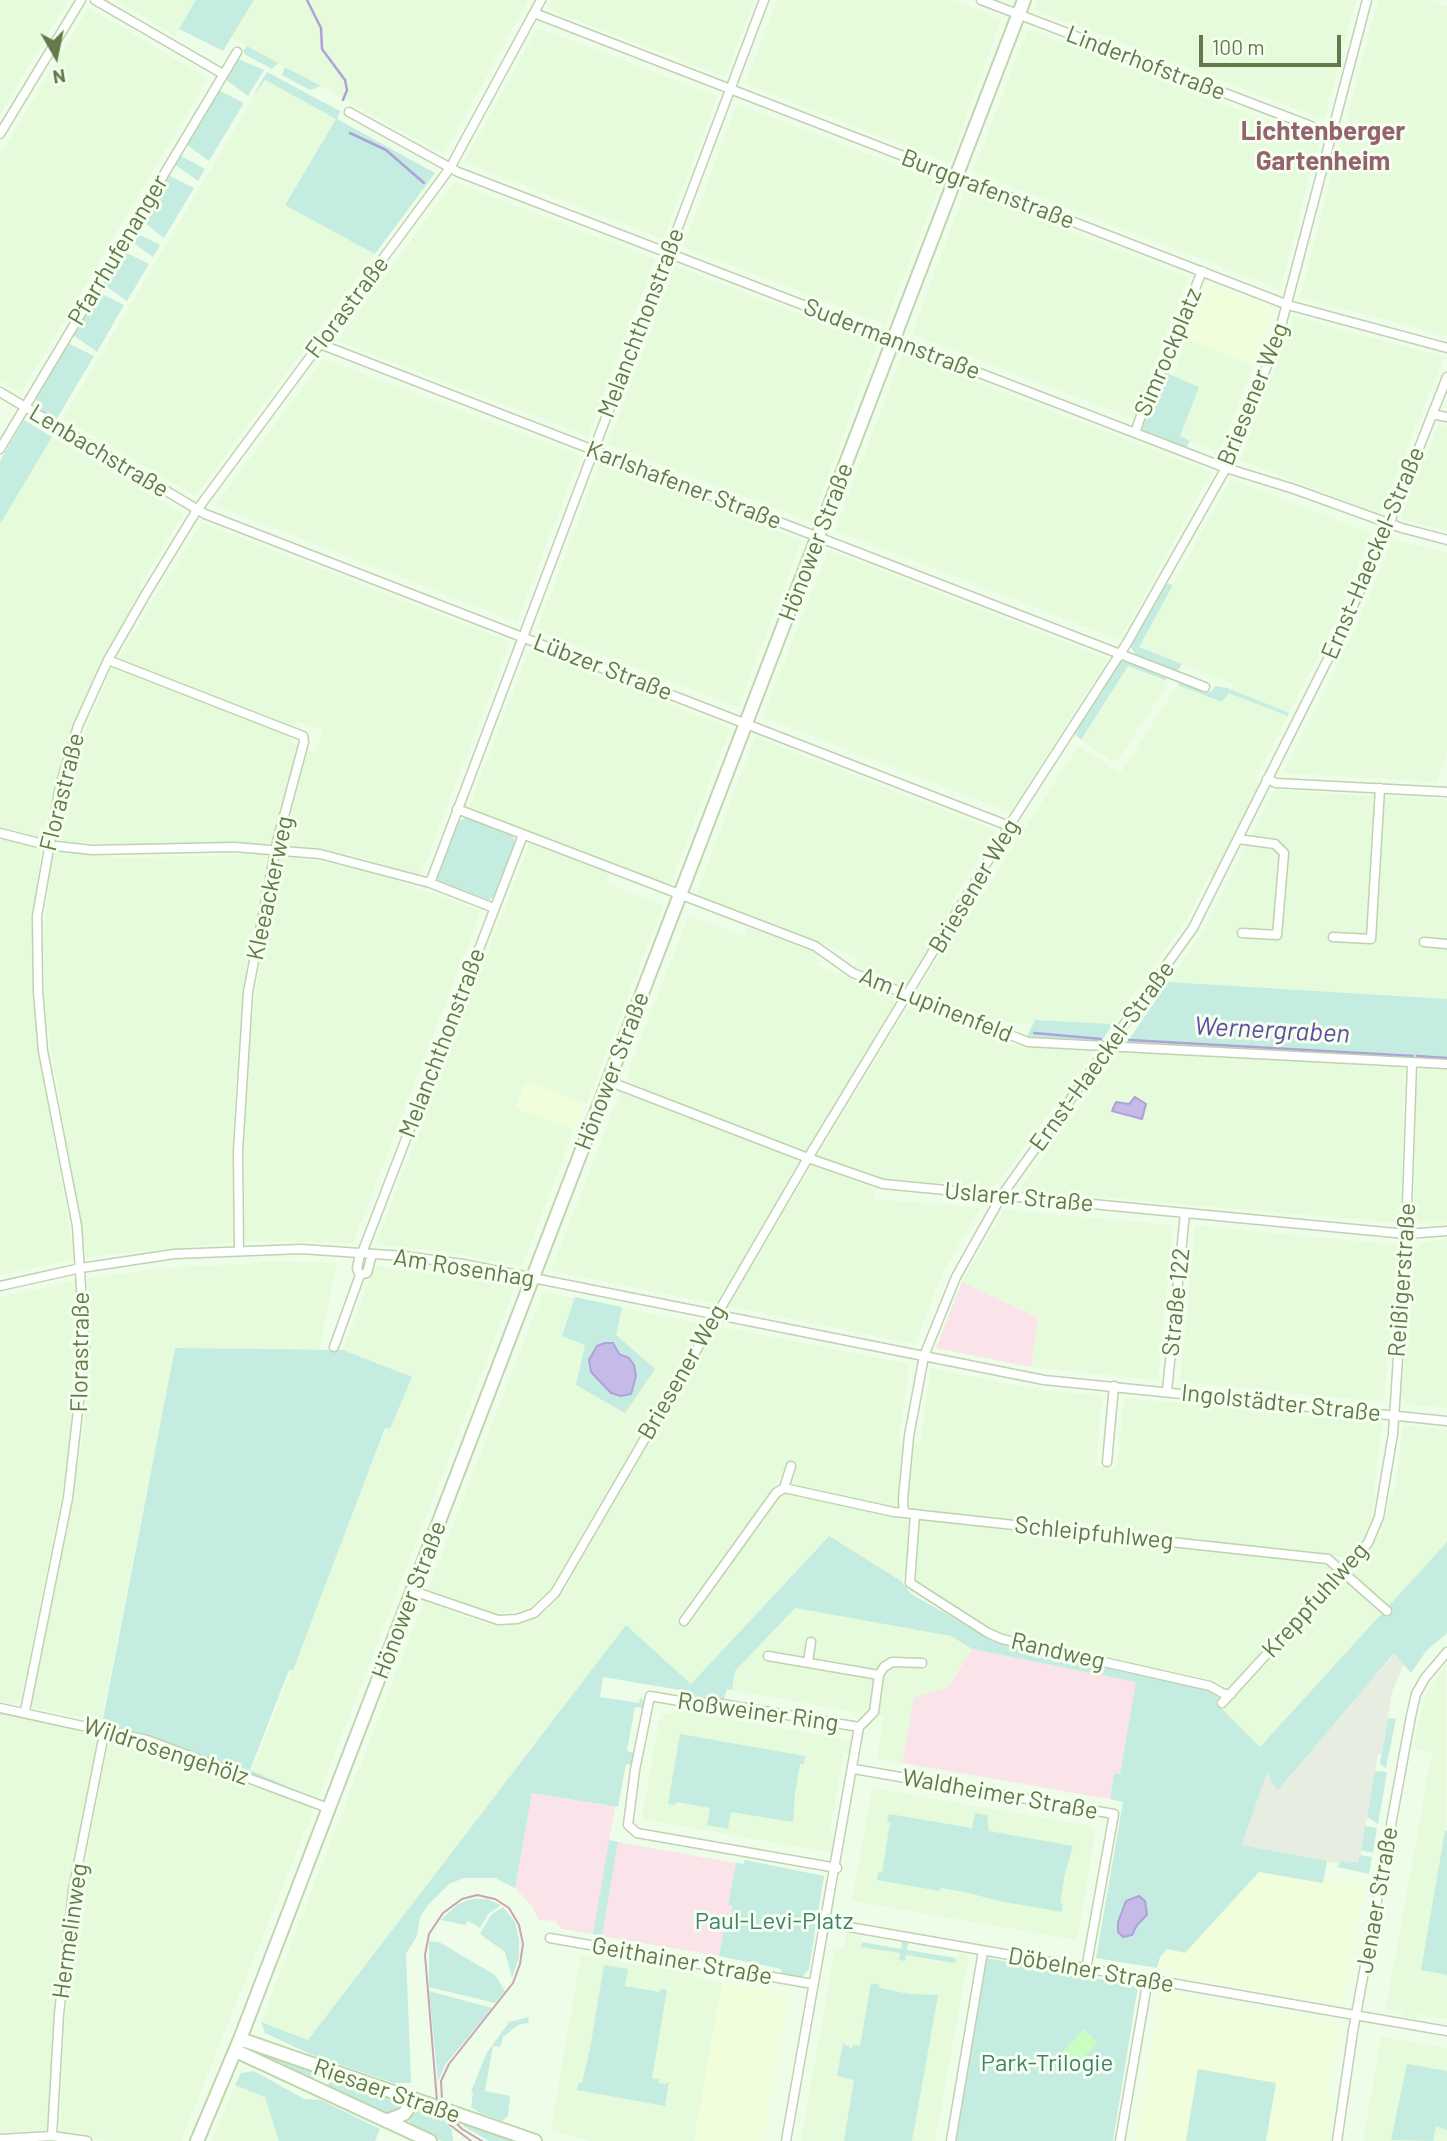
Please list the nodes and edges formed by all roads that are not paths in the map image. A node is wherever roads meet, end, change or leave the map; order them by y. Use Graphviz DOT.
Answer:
graph roads {
  1 [pos="81,0"];
  2 [pos="95,0"];
  3 [pos="541,0"];
  4 [pos="764,0"];
  5 [pos="981,0"];
  6 [pos="1024,0"];
  7 [pos="1367,0"];
  8 [pos="534,13"];
  9 [pos="1019,14"];
  10 [pos="237,52"];
  11 [pos="223,74"];
  12 [pos="731,90"];
  13 [pos="349,111"];
  14 [pos="1311,126"];
  15 [pos="0,134"];
  16 [pos="450,168"];
  17 [pos="957,177"];
  18 [pos="669,253"];
  19 [pos="1202,271"];
  20 [pos="1288,305"];
  21 [pos="894,340"];
  22 [pos="320,344"];
  23 [pos="1447,348"];
  24 [pos="1447,377"];
  25 [pos="0,392"];
  26 [pos="25,406"];
  27 [pos="1432,414"];
  28 [pos="1447,417"];
  29 [pos="1135,433"];
  30 [pos="0,449"];
  31 [pos="592,451"];
  32 [pos="1226,468"];
  33 [pos="197,510"];
  34 [pos="1389,524"];
  35 [pos="819,537"];
  36 [pos="1447,540"];
  37 [pos="522,636"];
  38 [pos="1119,652"];
  39 [pos="108,660"];
  40 [pos="1205,687"];
  41 [pos="748,722"];
  42 [pos="1267,779"];
  43 [pos="1380,789"];
  44 [pos="1447,792"];
  45 [pos="457,810"];
  46 [pos="1009,826"];
  47 [pos="0,834"];
  48 [pos="523,835"];
  49 [pos="1238,839"];
  50 [pos="47,845"];
  51 [pos="276,848"];
  52 [pos="430,883"];
  53 [pos="681,894"];
  54 [pos="494,908"];
  55 [pos="1242,933"];
  56 [pos="1333,937"];
  57 [pos="1424,942"];
  58 [pos="1447,944"];
  59 [pos="909,995"];
  60 [pos="1109,1047"];
  61 [pos="1412,1063"];
  62 [pos="1447,1065"];
  63 [pos="608,1081"];
  64 [pos="808,1158"];
  65 [pos="1002,1195"];
  66 [pos="1185,1213"];
  67 [pos="1447,1231"];
  68 [pos="1406,1234"];
  69 [pos="239,1250"];
  70 [pos="361,1253"];
  71 [pos="372,1254"];
  72 [pos="81,1268"];
  73 [pos="360,1275"];
  74 [pos="532,1279"];
  75 [pos="0,1286"];
  76 [pos="715,1315"];
  77 [pos="334,1347"];
  78 [pos="924,1356"];
  79 [pos="1114,1386"];
  80 [pos="1167,1391"];
  81 [pos="1392,1415"];
  82 [pos="1447,1421"];
  83 [pos="1107,1462"];
  84 [pos="791,1466"];
  85 [pos="784,1488"];
  86 [pos="1383,1497"];
  87 [pos="904,1513"];
  88 [pos="915,1514"];
  89 [pos="1342,1571"];
  90 [pos="413,1591"];
  91 [pos="1387,1611"];
  92 [pos="684,1621"];
  93 [pos="811,1642"];
  94 [pos="1447,1651"];
  95 [pos="768,1656"];
  96 [pos="808,1662"];
  97 [pos="922,1663"];
  98 [pos="879,1675"];
  99 [pos="1231,1694"];
  100 [pos="1222,1703"];
  101 [pos="0,1708"];
  102 [pos="25,1711"];
  103 [pos="859,1727"];
  104 [pos="105,1729"];
  105 [pos="854,1769"];
  106 [pos="328,1808"];
  107 [pos="836,1868"];
  108 [pos="826,1923"];
  109 [pos="550,1938"];
  110 [pos="983,1951"];
  111 [pos="1086,1969"];
  112 [pos="1148,1979"];
  113 [pos="813,1984"];
  114 [pos="1356,2016"];
  115 [pos="1447,2031"];
  116 [pos="238,2045"];
  117 [pos="332,2072"];
  118 [pos="324,2091"];
  119 [pos="414,2100"];
  120 [pos="386,2121"];
  121 [pos="52,2136"];
  122 [pos="0,2139"];
  123 [pos="87,2141"];
  124 [pos="197,2141"];
  125 [pos="430,2141"];
  126 [pos="535,2141"];
  127 [pos="786,2141"];
  128 [pos="951,2141"];
  129 [pos="1120,2141"];
  130 [pos="1337,2141"];
  1 -- 15 [label="street"];
  2 -- 11 [label="street"];
  3 -- 8 [label="street, Florastraße"];
  4 -- 12 [label="street, Melanchthonstraße"];
  5 -- 9 [label="street, Linderhofstraße"];
  6 -- 9 [label="main road, Hönower Straße"];
  7 -- 20 [label="street, Briesener Weg"];
  8 -- 12 [label="street, Burggrafenstraße"];
  8 -- 16 [label="street, Florastraße"];
  9 -- 14 [label="street, Linderhofstraße"];
  9 -- 17 [label="main road, Hönower Straße"];
  10 -- 11 [label="street, Pfarrhufenanger"];
  11 -- 26 [label="street, Pfarrhufenanger"];
  12 -- 17 [label="street, Burggrafenstraße"];
  12 -- 18 [label="street, Melanchthonstraße"];
  13 -- 16 [label="street, Sudermannstraße"];
  16 -- 18 [label="street, Sudermannstraße"];
  16 -- 22 [label="street, Florastraße"];
  17 -- 19 [label="street, Burggrafenstraße"];
  17 -- 21 [label="main road, Hönower Straße"];
  18 -- 21 [label="street, Sudermannstraße"];
  18 -- 31 [label="street, Melanchthonstraße"];
  19 -- 20 [label="street, Burggrafenstraße"];
  19 -- 29 [label="street, Simrockplatz"];
  20 -- 23 [label="street, Burggrafenstraße"];
  20 -- 32 [label="street, Briesener Weg"];
  21 -- 29 [label="street, Sudermannstraße"];
  21 -- 35 [label="main road, Hönower Straße"];
  22 -- 31 [label="street, Karlshafener Straße"];
  22 -- 33 [label="street, Florastraße"];
  24 -- 27 [label="street, Ernst-Haeckel-Straße"];
  25 -- 26 [label="street, Lenbachstraße"];
  26 -- 30 [label="street, Pfarrhufenanger"];
  26 -- 33 [label="street, Lenbachstraße"];
  27 -- 28 [label="street"];
  27 -- 34 [label="street, Ernst-Haeckel-Straße"];
  29 -- 32 [label="street, Sudermannstraße"];
  31 -- 35 [label="street, Karlshafener Straße"];
  31 -- 37 [label="street, Melanchthonstraße"];
  32 -- 34 [label="street, Sudermannstraße"];
  32 -- 38 [label="street, Briesener Weg"];
  33 -- 37 [label="street, Lübzer Straße"];
  33 -- 39 [label="street, Florastraße"];
  34 -- 36 [label="street, Sudermannstraße"];
  34 -- 42 [label="street, Ernst-Haeckel-Straße"];
  35 -- 38 [label="street, Karlshafener Straße"];
  35 -- 41 [label="main road, Hönower Straße"];
  37 -- 41 [label="street, Lübzer Straße"];
  37 -- 45 [label="street, Melanchthonstraße"];
  38 -- 40 [label="street, Karlshafener Straße"];
  38 -- 46 [label="street, Briesener Weg"];
  39 -- 50 [label="street, Florastraße"];
  39 -- 51 [label="street, Kleeackerweg"];
  41 -- 46 [label="street, Lübzer Straße"];
  41 -- 53 [label="main road, Hönower Straße"];
  42 -- 43 [label="street"];
  42 -- 49 [label="street, Ernst-Haeckel-Straße"];
  43 -- 44 [label="street"];
  43 -- 56 [label="street"];
  45 -- 48 [label="street, Am Lupinenfeld"];
  45 -- 52 [label="street, Melanchthonstraße"];
  46 -- 59 [label="street, Briesener Weg"];
  47 -- 50 [label="street"];
  48 -- 53 [label="street, Am Lupinenfeld"];
  48 -- 54 [label="street, Melanchthonstraße"];
  49 -- 55 [label="street"];
  49 -- 60 [label="street, Ernst-Haeckel-Straße"];
  50 -- 51 [label="street"];
  50 -- 72 [label="street, Florastraße"];
  51 -- 52 [label="street"];
  51 -- 69 [label="street, Kleeackerweg"];
  52 -- 54 [label="street"];
  53 -- 59 [label="street, Am Lupinenfeld"];
  53 -- 63 [label="main road, Hönower Straße"];
  54 -- 70 [label="street, Melanchthonstraße"];
  57 -- 58 [label="street"];
  59 -- 60 [label="street, Am Lupinenfeld"];
  59 -- 64 [label="street, Briesener Weg"];
  60 -- 61 [label="street, Am Lupinenfeld"];
  60 -- 65 [label="street, Ernst-Haeckel-Straße"];
  61 -- 62 [label="street, Am Lupinenfeld"];
  61 -- 68 [label="street, Reißigerstraße"];
  63 -- 64 [label="street, Uslarer Straße"];
  63 -- 74 [label="main road, Hönower Straße"];
  64 -- 65 [label="street, Uslarer Straße"];
  64 -- 76 [label="street, Briesener Weg"];
  65 -- 66 [label="street, Uslarer Straße"];
  65 -- 78 [label="street, Ernst-Haeckel-Straße"];
  66 -- 68 [label="street, Uslarer Straße"];
  66 -- 80 [label="street, Straße 122"];
  67 -- 68 [label="street, Uslarer Straße"];
  68 -- 81 [label="street, Reißigerstraße"];
  69 -- 70 [label="street, Am Rosenhag"];
  69 -- 72 [label="street, Am Rosenhag"];
  70 -- 71 [label="street, Am Rosenhag"];
  70 -- 73 [label="street, Melanchthonstraße"];
  71 -- 73 [label="street, Melanchthonstraße"];
  71 -- 74 [label="street, Am Rosenhag"];
  72 -- 75 [label="street, Am Rosenhag"];
  72 -- 102 [label="street, Florastraße"];
  73 -- 77 [label="street, Melanchthonstraße"];
  74 -- 76 [label="street, Am Rosenhag"];
  74 -- 90 [label="main road, Hönower Straße"];
  76 -- 78 [label="street, Am Rosenhag"];
  76 -- 90 [label="street, Briesener Weg"];
  78 -- 79 [label="street, Ingolstädter Straße"];
  78 -- 87 [label="street, Ernst-Haeckel-Straße"];
  79 -- 80 [label="street, Ingolstädter Straße"];
  79 -- 83 [label="street"];
  80 -- 81 [label="street, Ingolstädter Straße"];
  81 -- 82 [label="street, Ingolstädter Straße"];
  81 -- 86 [label="street, Reißigerstraße"];
  84 -- 85 [label="street"];
  85 -- 87 [label="street, Schleipfuhlweg"];
  85 -- 92 [label="street"];
  86 -- 89 [label="street, Kreppfuhlweg"];
  87 -- 88 [label="street, Schleipfuhlweg"];
  88 -- 89 [label="street, Schleipfuhlweg"];
  88 -- 99 [label="street, Randweg"];
  89 -- 91 [label="street, Schleipfuhlweg"];
  89 -- 99 [label="street, Kreppfuhlweg"];
  90 -- 106 [label="main road, Hönower Straße"];
  93 -- 96 [label="street"];
  94 -- 114 [label="street, Jenaer Straße"];
  95 -- 96 [label="street"];
  96 -- 98 [label="street"];
  97 -- 98 [label="street"];
  98 -- 103 [label="street, Roßweiner Ring"];
  99 -- 100 [label="street"];
  101 -- 102 [label="street, Wildrosengehölz"];
  102 -- 104 [label="street, Wildrosengehölz"];
  103 -- 105 [label="street"];
  103 -- 107 [label="street, Roßweiner Ring"];
  104 -- 106 [label="street, Wildrosengehölz"];
  104 -- 121 [label="street, Hermelinweg"];
  105 -- 107 [label="street"];
  105 -- 111 [label="street, Waldheimer Straße"];
  106 -- 116 [label="main road, Hönower Straße"];
  107 -- 108 [label="street"];
  108 -- 110 [label="street, Döbelner Straße"];
  108 -- 113 [label="street"];
  109 -- 113 [label="street, Geithainer Straße"];
  110 -- 111 [label="street, Döbelner Straße"];
  110 -- 128 [label="street"];
  111 -- 112 [label="street, Döbelner Straße"];
  112 -- 114 [label="street, Döbelner Straße"];
  112 -- 129 [label="street"];
  113 -- 127 [label="street"];
  114 -- 115 [label="street, Döbelner Straße"];
  114 -- 130 [label="street, Jenaer Straße"];
  116 -- 117 [label="main road, Riesaer Straße"];
  116 -- 118 [label="main road, Riesaer Straße"];
  116 -- 124 [label="main road, Hönower Straße"];
  117 -- 118 [label="main road"];
  117 -- 119 [label="main road, Riesaer Straße"];
  118 -- 120 [label="main road, Riesaer Straße"];
  119 -- 120 [label="main road"];
  119 -- 126 [label="main road, Riesaer Straße"];
  120 -- 125 [label="main road, Riesaer Straße"];
  121 -- 122 [label="street"];
  121 -- 123 [label="street"];
}
